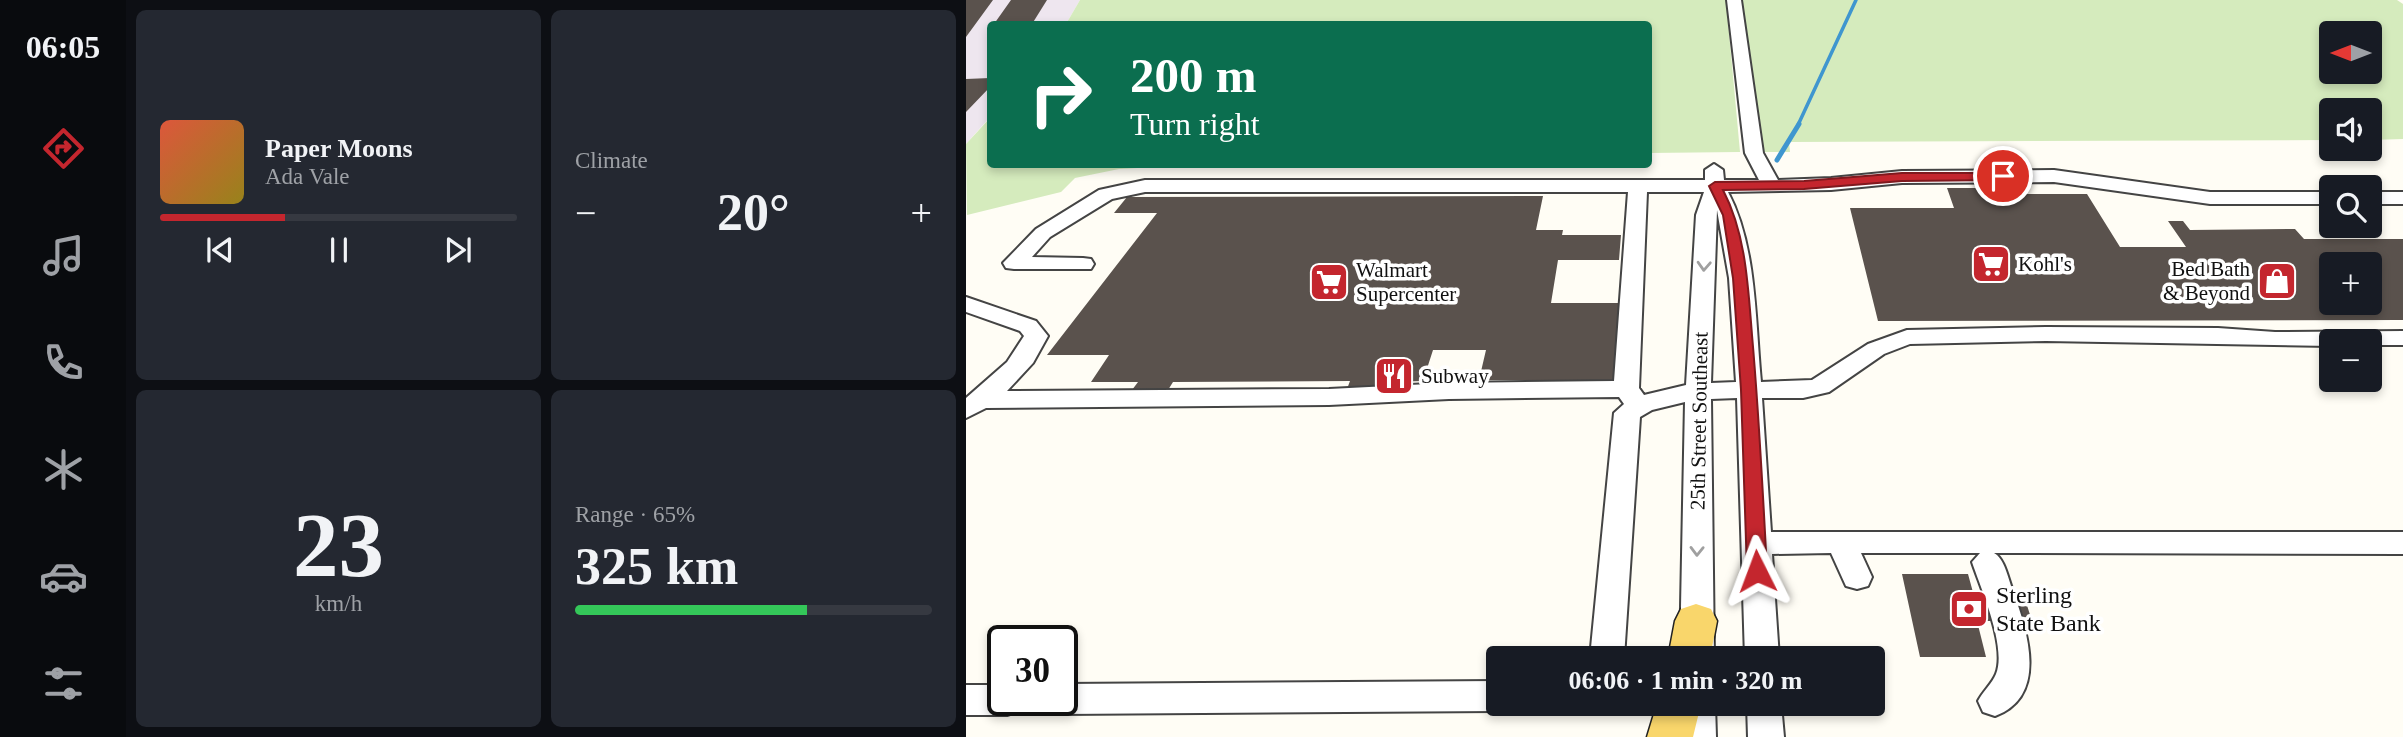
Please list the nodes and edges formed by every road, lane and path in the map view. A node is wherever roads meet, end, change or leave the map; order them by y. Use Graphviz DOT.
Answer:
graph roads {
  1 [pos="1734,0"];
  2 [pos="1715,178"];
  3 [pos="1638,186"];
  4 [pos="1772,186"];
  5 [pos="2319,198"];
  6 [pos="2382,198"];
  7 [pos="2403,198"];
  8 [pos="1083,264"];
  9 [pos="966,304"];
  10 [pos="2403,338"];
  11 [pos="1749,390"];
  12 [pos="1698,393"];
  13 [pos="1632,397"];
  14 [pos="974,405"];
  15 [pos="1842,541"];
  16 [pos="1755,543"];
  17 [pos="2403,543"];
  18 [pos="1987,562"];
  19 [pos="1857,577"];
  20 [pos="1610,646"];
  21 [pos="1694,646"];
  22 [pos="1761,646"];
  23 [pos="1486,696"];
  24 [pos="1078,699"];
  25 [pos="987,700"];
  26 [pos="966,701"];
  27 [pos="1995,701"];
  28 [pos="1676,716"];
  29 [pos="1698,716"];
  30 [pos="1765,716"];
  31 [pos="1670,737"];
  32 [pos="1698,737"];
  33 [pos="1766,737"];
  1 -- 4 [label="street"];
  2 -- 3 [label="street"];
  2 -- 4 [label="street"];
  2 -- 11 [label="street, 25th Street Southeast"];
  2 -- 12 [label="street, 25th Street Southeast, one-way"];
  3 -- 8 [label="street"];
  3 -- 13 [label="street"];
  4 -- 5 [label="street"];
  6 -- 7 [label="street"];
  9 -- 14 [label="street"];
  10 -- 11 [label="street"];
  11 -- 12 [label="street"];
  11 -- 16 [label="street, 25th Street Southeast"];
  12 -- 13 [label="street"];
  12 -- 21 [label="street, 25th Street Southeast, one-way"];
  13 -- 14 [label="street"];
  13 -- 20 [label="street"];
  15 -- 16 [label="street"];
  15 -- 17 [label="street"];
  15 -- 19 [label="street"];
  16 -- 22 [label="street, 25th Street Southeast"];
  18 -- 27 [label="street"];
  23 -- 24 [label="street"];
  25 -- 26 [label="street"];
  28 -- 31 [label="main road"];
  29 -- 32 [label="street"];
  30 -- 33 [label="street"];
}
